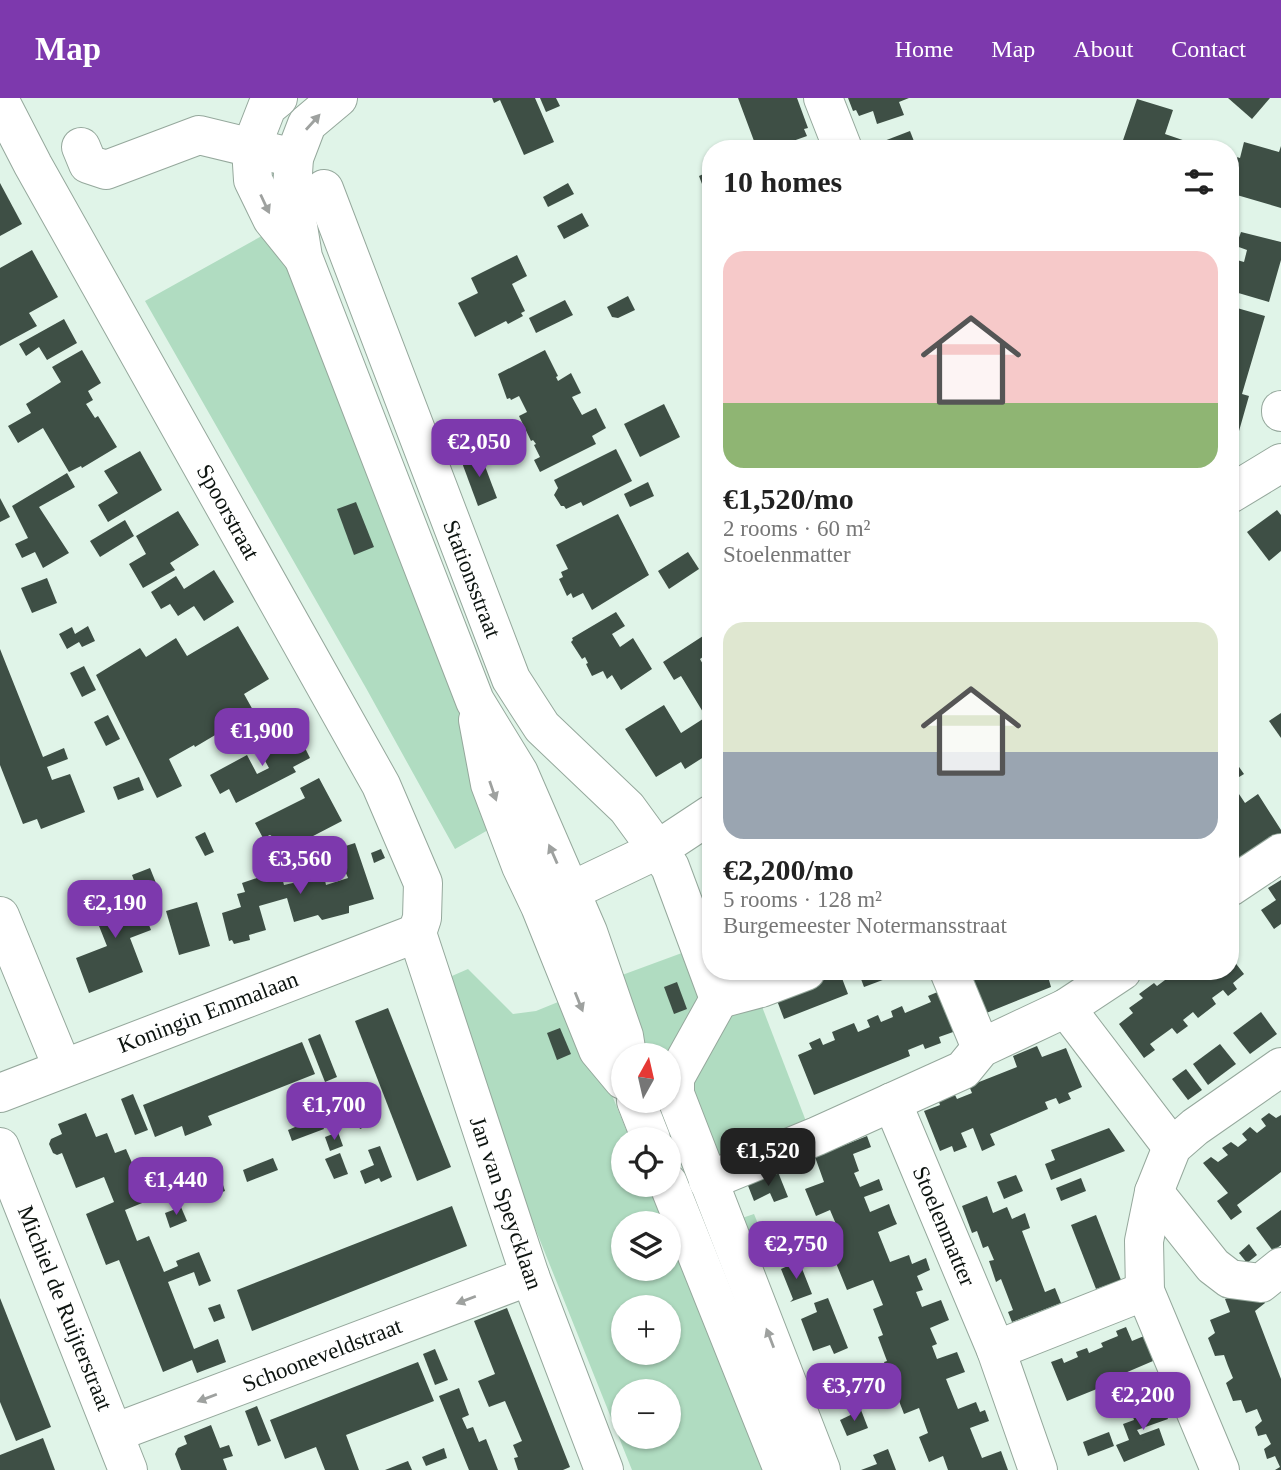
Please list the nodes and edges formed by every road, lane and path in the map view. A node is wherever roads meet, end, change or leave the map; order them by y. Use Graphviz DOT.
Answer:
graph roads {
  1 [pos="278,98"];
  2 [pos="338,98"];
  3 [pos="823,98"];
  4 [pos="0,101"];
  5 [pos="839,140"];
  6 [pos="81,147"];
  7 [pos="251,148"];
  8 [pos="294,158"];
  9 [pos="324,189"];
  10 [pos="303,257"];
  11 [pos="1281,463"];
  12 [pos="1239,489"];
  13 [pos="702,819"];
  14 [pos="657,850"];
  15 [pos="1281,853"];
  16 [pos="1239,881"];
  17 [pos="555,899"];
  18 [pos="0,916"];
  19 [pos="417,933"];
  20 [pos="702,953"];
  21 [pos="712,980"];
  22 [pos="782,980"];
  23 [pos="953,980"];
  24 [pos="1108,980"];
  25 [pos="719,999"];
  26 [pos="1066,1008"];
  27 [pos="625,1043"];
  28 [pos="981,1048"];
  29 [pos="611,1066"];
  30 [pos="1281,1067"];
  31 [pos="60,1069"];
  32 [pos="0,1093"];
  33 [pos="892,1102"];
  34 [pos="0,1147"];
  35 [pos="1172,1147"];
  36 [pos="708,1181"];
  37 [pos="1154,1192"];
  38 [pos="674,1197"];
  39 [pos="1281,1267"];
  40 [pos="530,1276"];
  41 [pos="1145,1292"];
  42 [pos="996,1350"];
  43 [pos="114,1433"];
  44 [pos="128,1470"];
  45 [pos="604,1470"];
  46 [pos="783,1470"];
  47 [pos="821,1470"];
  48 [pos="1038,1470"];
  49 [pos="1220,1470"];
  1 -- 7 [label="street, Stationsstraat"];
  8 -- 2 [label="street, Stationsstraat, one-way"];
  3 -- 5 [label="street"];
  4 -- 19 [label="street, Spoorstraat"];
  6 -- 7 [label="street"];
  7 -- 8 [label="street"];
  7 -- 10 [label="street, Stationsstraat, one-way"];
  8 -- 10 [label="street, Stationsstraat"];
  9 -- 14 [label="street, Stationsstraat"];
  10 -- 17 [label="street, Stationsstraat"];
  11 -- 12 [label="street"];
  13 -- 14 [label="street"];
  14 -- 17 [label="street"];
  14 -- 20 [label="street, Stationsstraat"];
  15 -- 16 [label="street"];
  17 -- 27 [label="street, Stationsstraat"];
  17 -- 29 [label="street, Stationsstraat, one-way"];
  18 -- 31 [label="street"];
  19 -- 31 [label="street, Koningin Emmalaan"];
  19 -- 40 [label="street, Jan van Speycklaan"];
  21 -- 25 [label="street, Stationsstraat"];
  22 -- 25 [label="street"];
  23 -- 28 [label="street"];
  24 -- 26 [label="street"];
  25 -- 36 [label="street"];
  26 -- 28 [label="street"];
  26 -- 35 [label="street"];
  28 -- 33 [label="street"];
  30 -- 35 [label="street"];
  31 -- 32 [label="street, Koningin Emmalaan"];
  33 -- 36 [label="street"];
  33 -- 42 [label="street, Stoelenmatter"];
  34 -- 43 [label="street, Michiel de Ruijterstraat"];
  35 -- 37 [label="street"];
  47 -- 36 [label="street, one-way"];
  37 -- 39 [label="street"];
  37 -- 41 [label="street"];
  38 -- 46 [label="street"];
  40 -- 43 [label="street, Schooneveldstraat, one-way"];
  40 -- 45 [label="street, Jan van Speycklaan"];
  41 -- 42 [label="street"];
  41 -- 49 [label="street"];
  42 -- 48 [label="street, Stoelenmatter"];
  43 -- 44 [label="street, Michiel de Ruijterstraat"];
}
